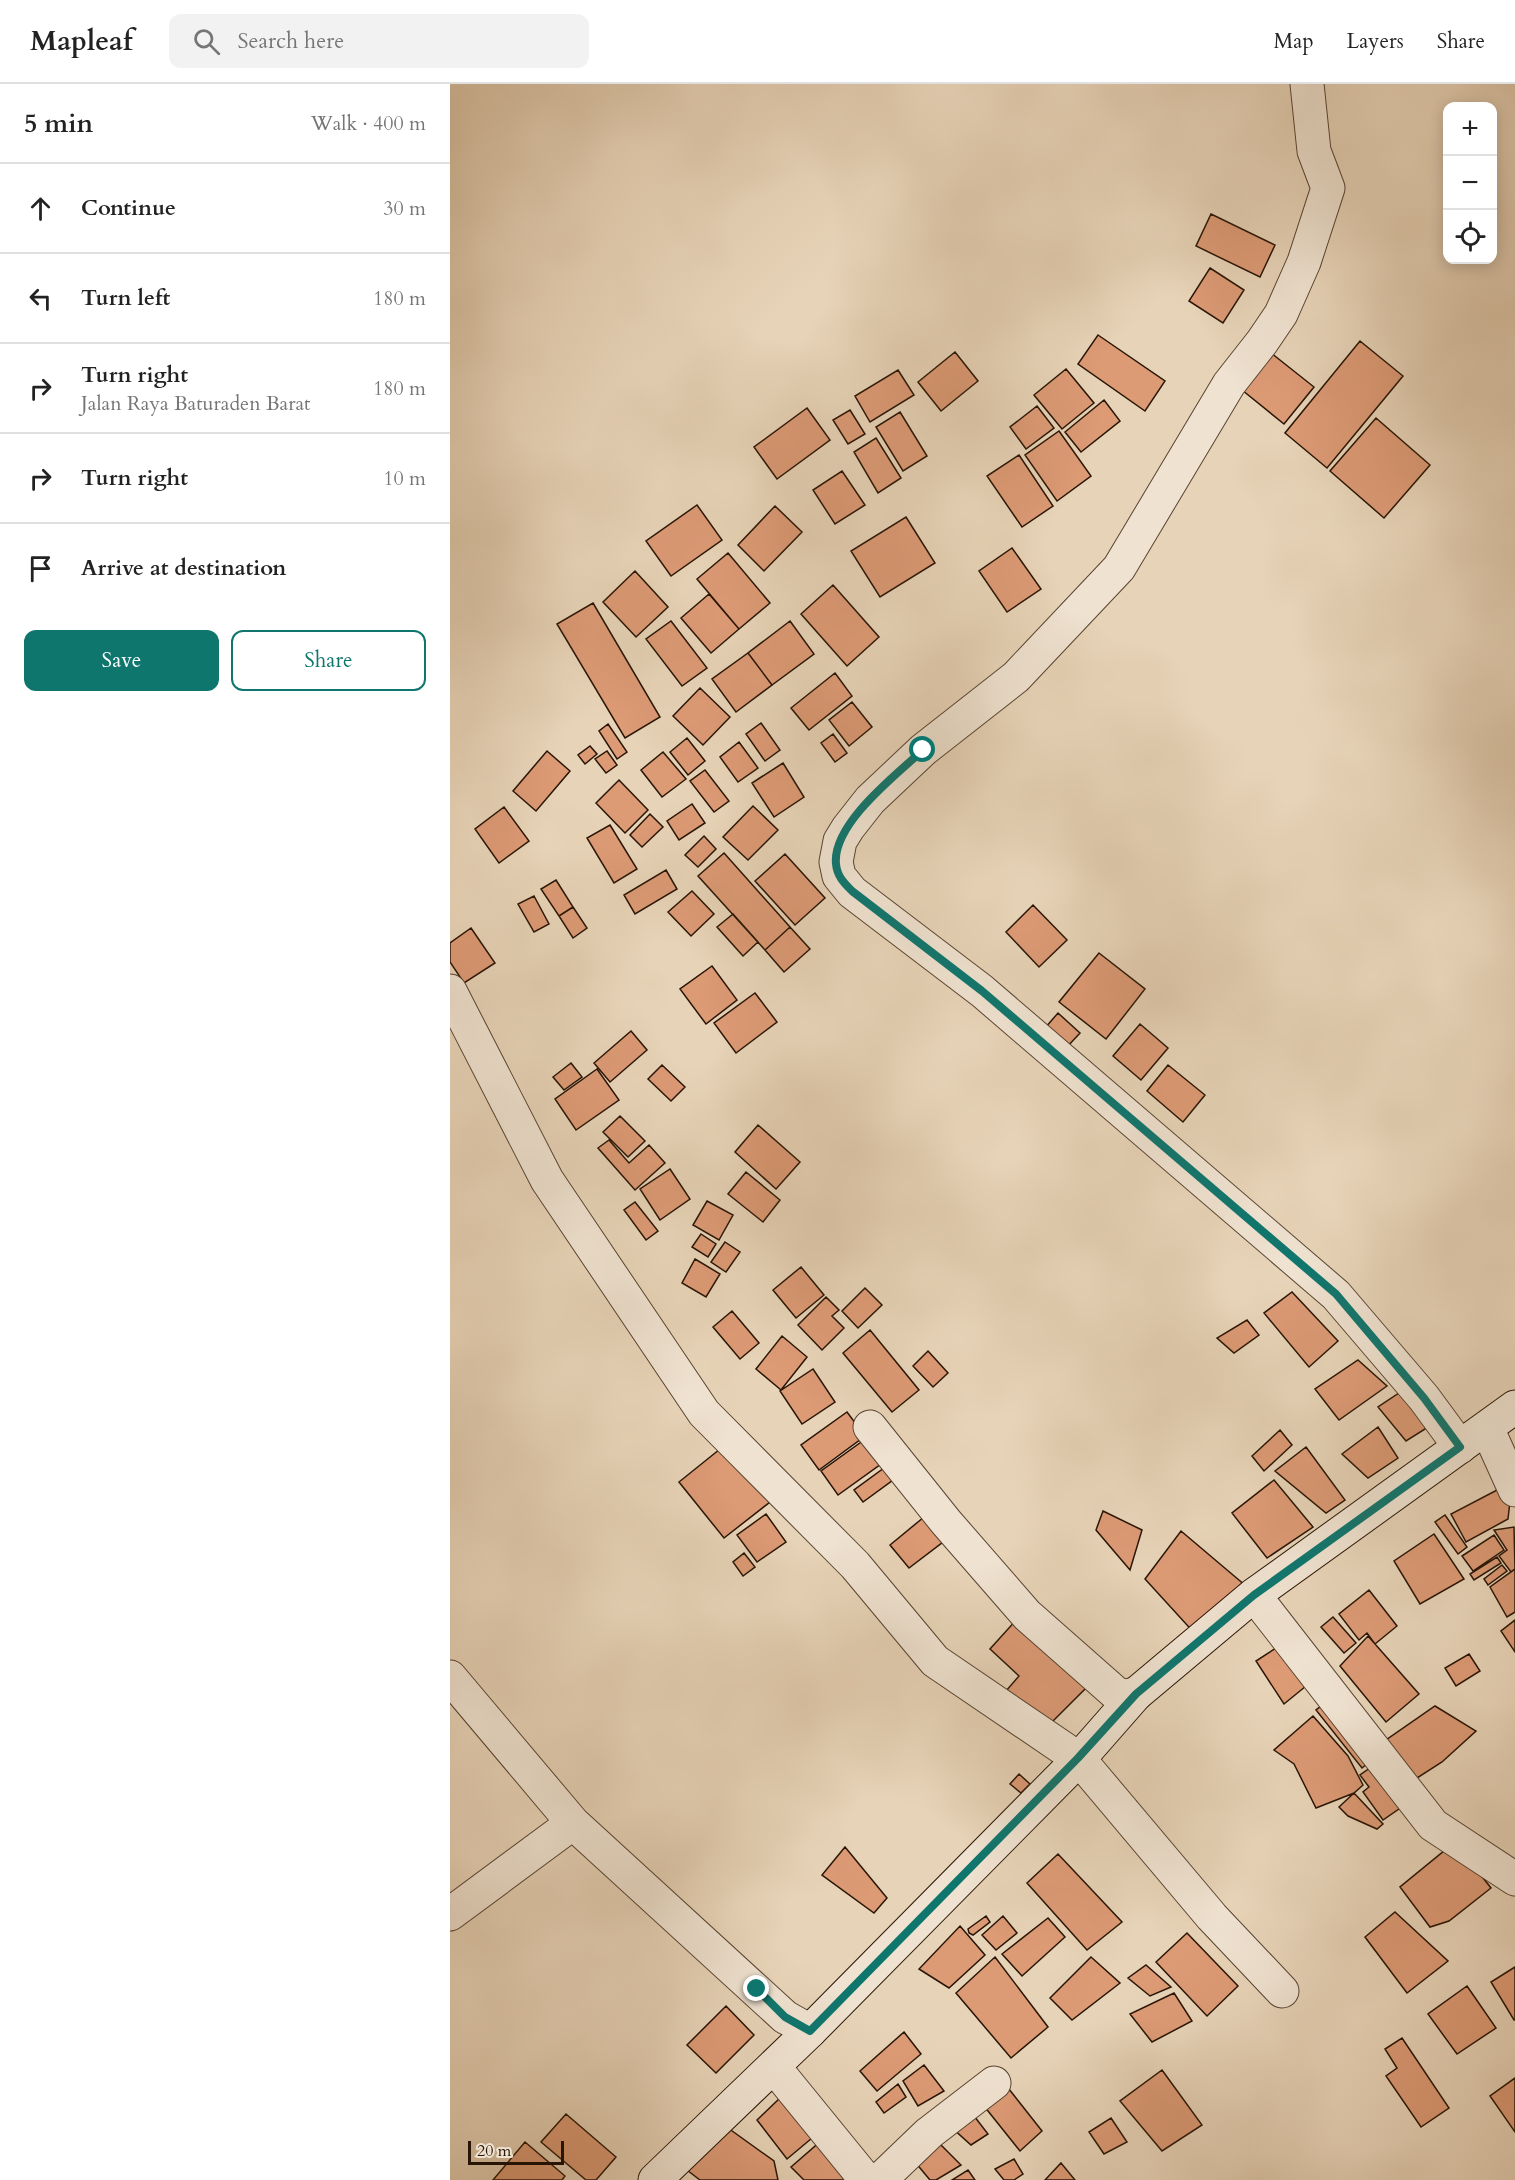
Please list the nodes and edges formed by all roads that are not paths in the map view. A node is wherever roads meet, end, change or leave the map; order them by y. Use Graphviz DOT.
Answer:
graph roads {
  1 [pos="1307,84"];
  2 [pos="450,991"];
  3 [pos="1515,1407"];
  4 [pos="870,1427"];
  5 [pos="1487,1428"];
  6 [pos="1460,1447"];
  7 [pos="1515,1490"];
  8 [pos="1254,1595"];
  9 [pos="450,1677"];
  10 [pos="1136,1694"];
  11 [pos="1078,1758"];
  12 [pos="573,1823"];
  13 [pos="1515,1879"];
  14 [pos="450,1914"];
  15 [pos="1282,1991"];
  16 [pos="810,2031"];
  17 [pos="774,2067"];
  18 [pos="994,2083"];
  19 [pos="655,2180"];
  20 [pos="866,2180"];
  21 [pos="880,2180"];
  1 -- 6 [label="street"];
  2 -- 11 [label="street"];
  3 -- 5 [label="street"];
  4 -- 10 [label="street"];
  5 -- 6 [label="street"];
  5 -- 7 [label="street"];
  6 -- 8 [label="street"];
  8 -- 10 [label="street"];
  8 -- 13 [label="street"];
  9 -- 12 [label="street"];
  10 -- 11 [label="street"];
  11 -- 15 [label="street"];
  11 -- 16 [label="street"];
  12 -- 14 [label="street"];
  12 -- 16 [label="street"];
  16 -- 17 [label="street"];
  17 -- 19 [label="street"];
  17 -- 20 [label="street"];
  18 -- 21 [label="street"];
}
